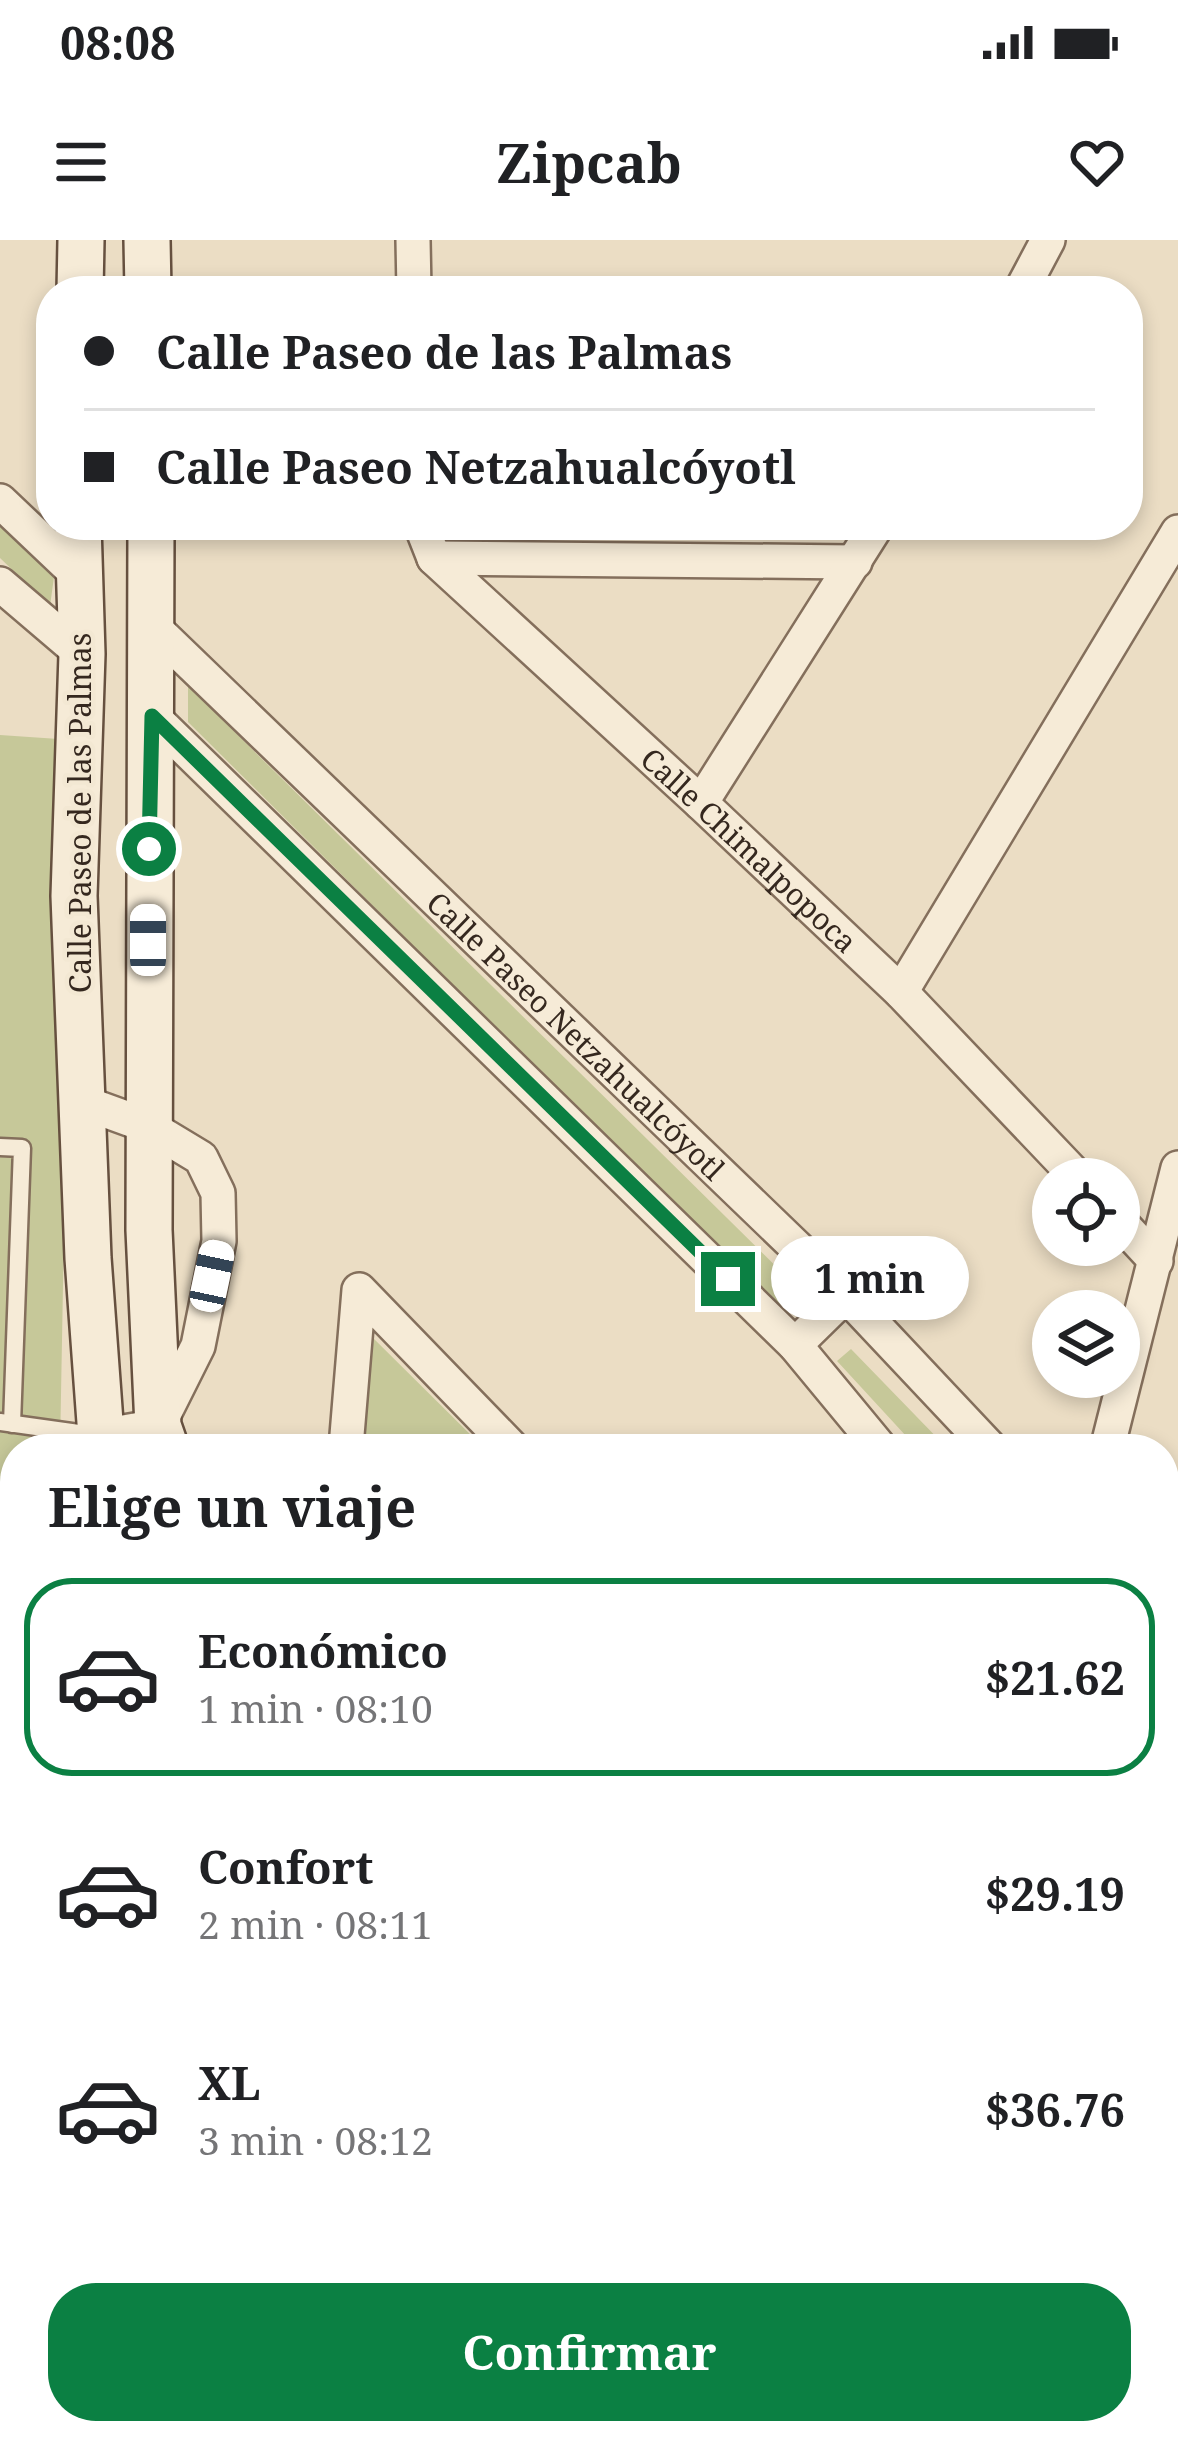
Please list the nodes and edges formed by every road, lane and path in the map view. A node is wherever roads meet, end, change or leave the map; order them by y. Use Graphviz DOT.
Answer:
graph roads {
  1 [pos="80,240"];
  2 [pos="147,240"];
  3 [pos="413,240"];
  4 [pos="1048,240"];
  5 [pos="80,276"];
  6 [pos="148,276"];
  7 [pos="414,276"];
  8 [pos="1029,276"];
  9 [pos="0,501"];
  10 [pos="1178,532"];
  11 [pos="36,535"];
  12 [pos="41,540"];
  13 [pos="78,540"];
  14 [pos="152,540"];
  15 [pos="427,540"];
  16 [pos="869,540"];
  17 [pos="434,558"];
  18 [pos="855,562"];
  19 [pos="78,575"];
  20 [pos="0,584"];
  21 [pos="153,627"];
  22 [pos="82,655"];
  23 [pos="152,716"];
  24 [pos="701,803"];
  25 [pos="901,992"];
  26 [pos="82,1102"];
  27 [pos="148,1126"];
  28 [pos="0,1147"];
  29 [pos="1059,1158"];
  30 [pos="1178,1168"];
  31 [pos="1140,1244"];
  32 [pos="1156,1261"];
  33 [pos="846,1295"];
  34 [pos="795,1345"];
  35 [pos="6,1423"];
  36 [pos="62,1434"];
  37 [pos="102,1434"];
  38 [pos="162,1434"];
  39 [pos="164,1434"];
  40 [pos="347,1434"];
  41 [pos="498,1434"];
  42 [pos="869,1434"];
  43 [pos="977,1434"];
  44 [pos="1111,1434"];
  1 -- 5 [label="main road"];
  2 -- 6 [label="main road"];
  3 -- 7 [label="street"];
  4 -- 8 [label="street"];
  9 -- 11 [label="street"];
  10 -- 25 [label="street"];
  12 -- 19 [label="street"];
  13 -- 19 [label="main road, Calle Paseo de las Palmas"];
  14 -- 21 [label="main road"];
  15 -- 17 [label="street, Calle Chimalpopoca"];
  16 -- 18 [label="street"];
  17 -- 18 [label="street"];
  17 -- 24 [label="street, Calle Chimalpopoca"];
  18 -- 24 [label="street"];
  19 -- 22 [label="main road, Calle Paseo de las Palmas"];
  20 -- 22 [label="street"];
  21 -- 23 [label="main road"];
  21 -- 33 [label="street, Calle Paseo Netzahualcóyotl"];
  22 -- 26 [label="main road, Calle Paseo de las Palmas"];
  23 -- 27 [label="main road"];
  23 -- 34 [label="street"];
  24 -- 25 [label="street, Calle Chimalpopoca"];
  25 -- 29 [label="street, Calle Chimalpopoca"];
  26 -- 27 [label="street"];
  26 -- 37 [label="main road, Calle Paseo de las Palmas"];
  27 -- 38 [label="main road"];
  27 -- 39 [label="street"];
  28 -- 35 [label="lane"];
  30 -- 32 [label="street"];
  31 -- 32 [label="street"];
  32 -- 44 [label="street"];
  33 -- 34 [label="street"];
  33 -- 43 [label="street, Calle Paseo Netzahualcóyotl"];
  34 -- 42 [label="street"];
  35 -- 36 [label="lane"];
  40 -- 41 [label="street"];
}
